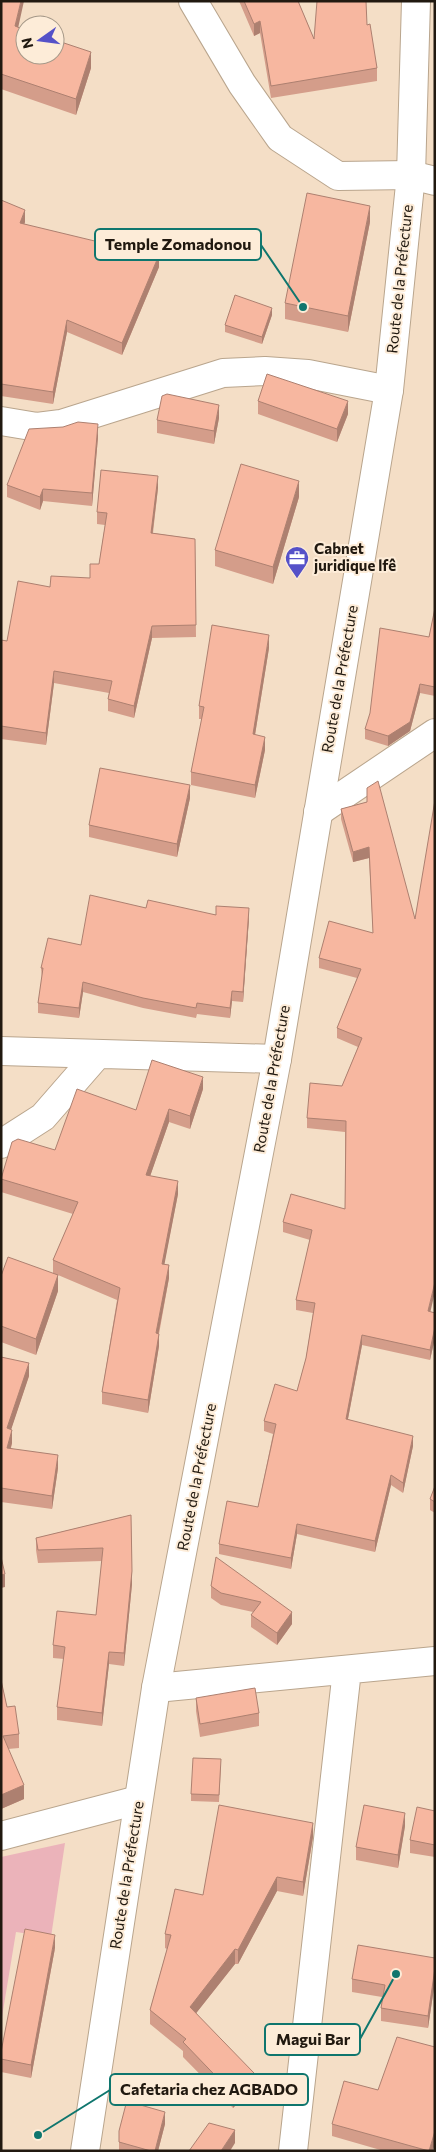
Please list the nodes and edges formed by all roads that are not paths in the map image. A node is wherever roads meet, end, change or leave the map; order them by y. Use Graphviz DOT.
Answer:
graph roads {
  1 [pos="193,1"];
  2 [pos="416,1"];
  3 [pos="423,178"];
  4 [pos="389,390"];
  5 [pos="1,421"];
  6 [pos="435,733"];
  7 [pos="318,812"];
  8 [pos="1,1052"];
  9 [pos="97,1055"];
  10 [pos="276,1059"];
  11 [pos="1,1144"];
  12 [pos="435,1661"];
  13 [pos="347,1670"];
  14 [pos="156,1688"];
  15 [pos="138,1800"];
  16 [pos="1,1836"];
  17 [pos="85,2151"];
  18 [pos="293,2151"];
  1 -- 3 [label="street"];
  2 -- 3 [label="street, Route de la Préfecture"];
  3 -- 4 [label="street, Route de la Préfecture"];
  4 -- 5 [label="street"];
  4 -- 7 [label="street, Route de la Préfecture"];
  6 -- 7 [label="street"];
  7 -- 10 [label="street, Route de la Préfecture"];
  8 -- 9 [label="street"];
  9 -- 10 [label="street"];
  9 -- 11 [label="street"];
  10 -- 14 [label="street, Route de la Préfecture"];
  12 -- 13 [label="street"];
  13 -- 14 [label="street"];
  13 -- 18 [label="street"];
  14 -- 15 [label="street, Route de la Préfecture"];
  15 -- 16 [label="street"];
  15 -- 17 [label="street, Route de la Préfecture"];
}
